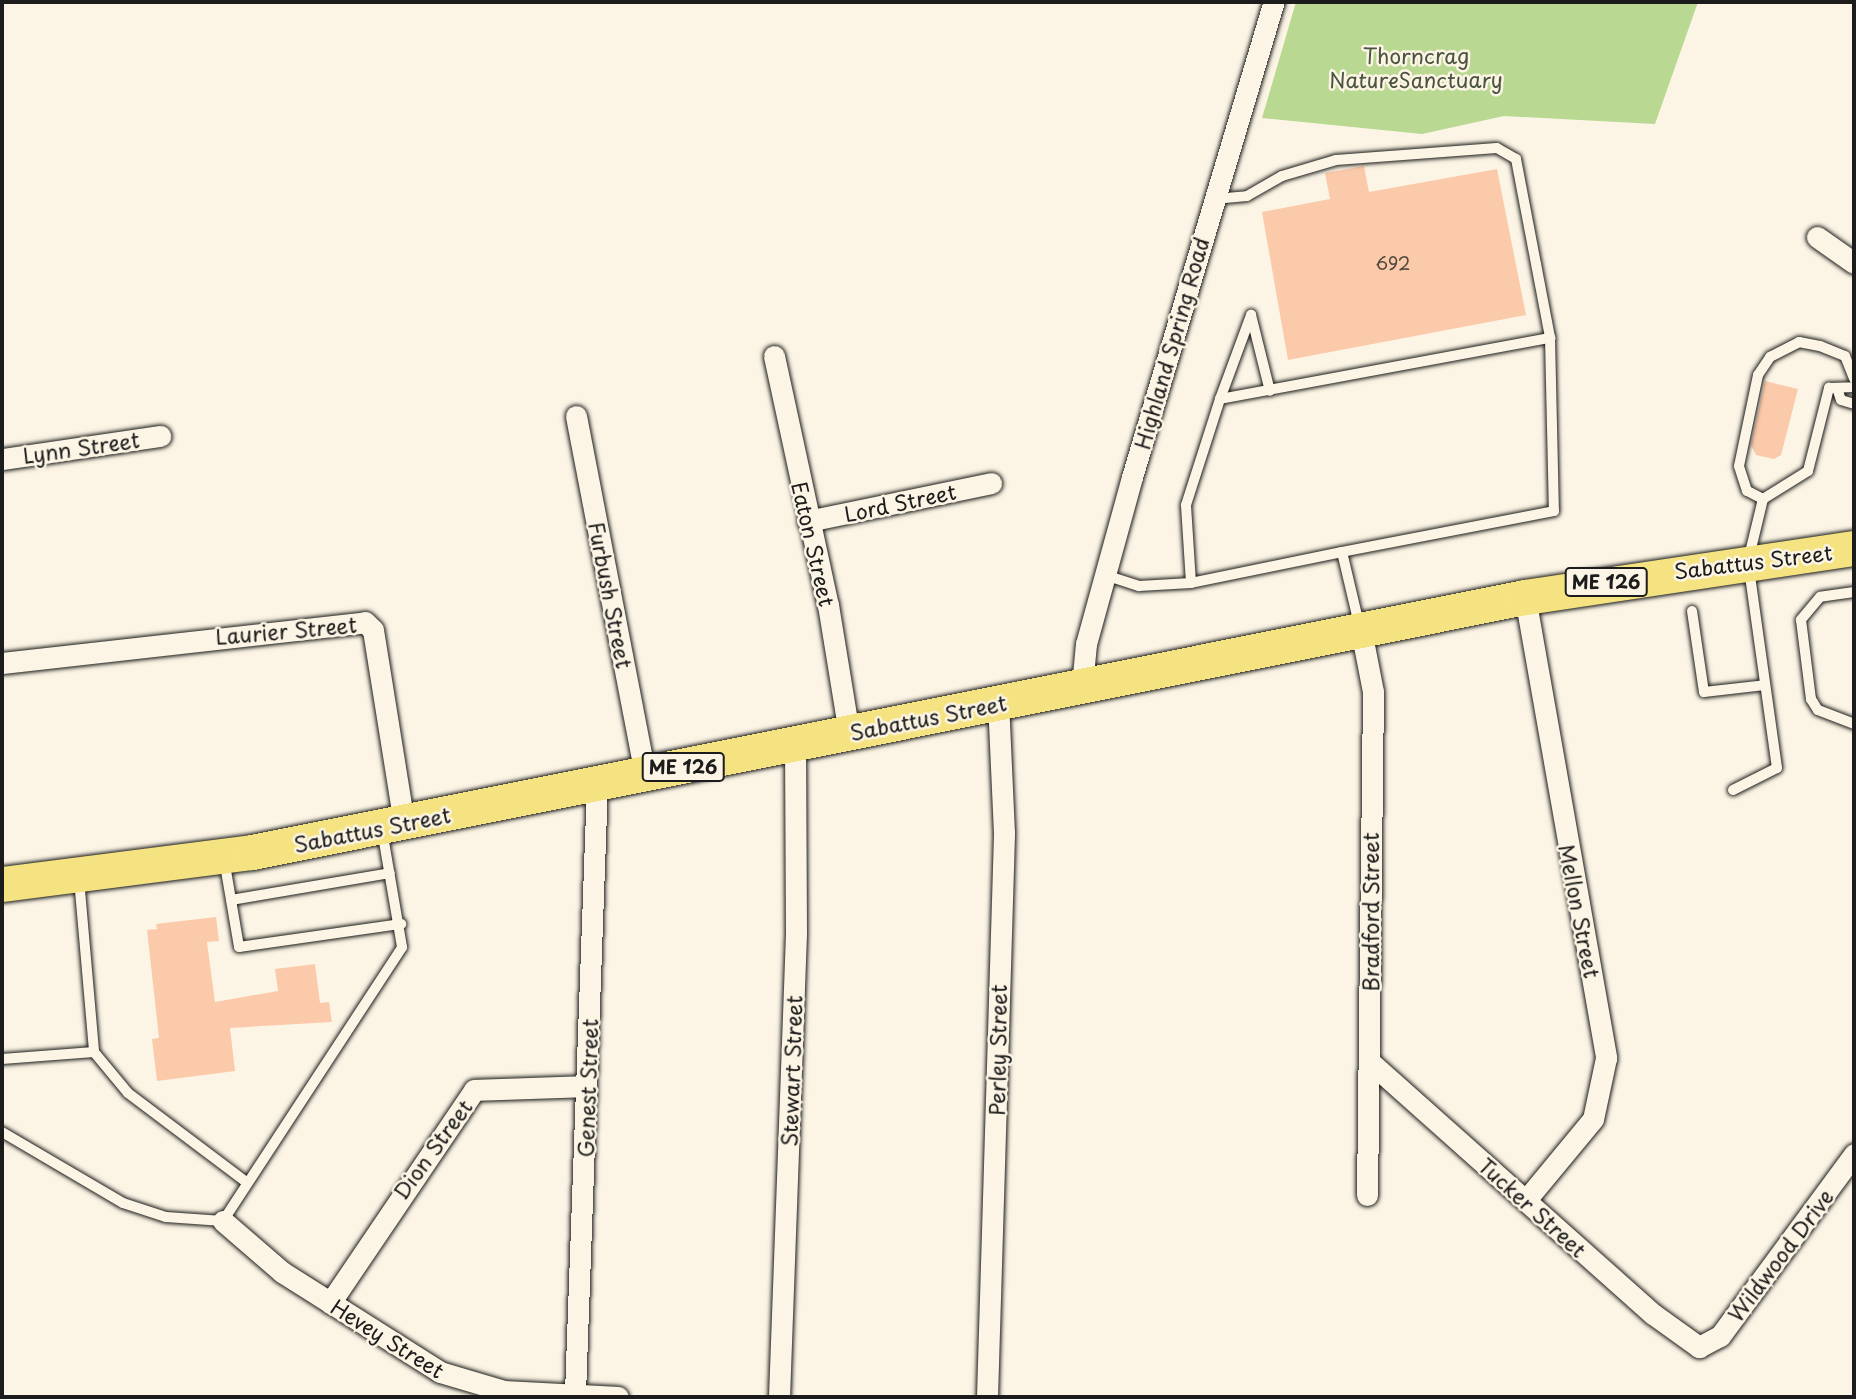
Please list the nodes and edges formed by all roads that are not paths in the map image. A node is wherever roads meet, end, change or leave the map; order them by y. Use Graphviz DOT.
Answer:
graph roads {
  1 [pos="1274,2"];
  2 [pos="1214,199"];
  3 [pos="1817,237"];
  4 [pos="1854,263"];
  5 [pos="1550,338"];
  6 [pos="774,356"];
  7 [pos="1854,378"];
  8 [pos="1854,387"];
  9 [pos="1270,391"];
  10 [pos="1838,391"];
  11 [pos="1220,399"];
  12 [pos="1854,404"];
  13 [pos="576,416"];
  14 [pos="160,436"];
  15 [pos="2,459"];
  16 [pos="991,483"];
  17 [pos="1763,499"];
  18 [pos="808,521"];
  19 [pos="1853,544"];
  20 [pos="1342,552"];
  21 [pos="1748,561"];
  22 [pos="1105,575"];
  23 [pos="1191,583"];
  24 [pos="1854,592"];
  25 [pos="1525,597"];
  26 [pos="1692,611"];
  27 [pos="1361,630"];
  28 [pos="2,663"];
  29 [pos="1765,685"];
  30 [pos="1083,686"];
  31 [pos="998,703"];
  32 [pos="1854,724"];
  33 [pos="849,733"];
  34 [pos="795,744"];
  35 [pos="645,774"];
  36 [pos="597,784"];
  37 [pos="1733,790"];
  38 [pos="392,825"];
  39 [pos="224,856"];
  40 [pos="390,873"];
  41 [pos="78,875"];
  42 [pos="2,884"];
  43 [pos="231,900"];
  44 [pos="401,924"];
  45 [pos="94,1052"];
  46 [pos="2,1059"];
  47 [pos="1370,1062"];
  48 [pos="586,1086"];
  49 [pos="2,1132"];
  50 [pos="1854,1154"];
  51 [pos="246,1182"];
  52 [pos="1367,1195"];
  53 [pos="1525,1200"];
  54 [pos="223,1221"];
  55 [pos="330,1303"];
  56 [pos="1699,1347"];
  57 [pos="575,1393"];
  58 [pos="618,1397"];
  59 [pos="779,1397"];
  60 [pos="987,1397"];
  1 -- 2 [label="street, Highland Spring Road"];
  2 -- 5 [label="lane"];
  2 -- 22 [label="street, Highland Spring Road"];
  3 -- 4 [label="street"];
  5 -- 9 [label="lane"];
  5 -- 20 [label="lane"];
  6 -- 18 [label="street, Eaton Street"];
  7 -- 17 [label="lane"];
  8 -- 10 [label="lane"];
  9 -- 11 [label="lane"];
  9 -- 11 [label="lane"];
  10 -- 12 [label="lane"];
  10 -- 17 [label="lane"];
  11 -- 23 [label="lane"];
  13 -- 35 [label="street, Furbush Street"];
  14 -- 15 [label="street, Lynn Street"];
  16 -- 18 [label="street, Lord Street"];
  17 -- 21 [label="lane"];
  18 -- 33 [label="street, Eaton Street"];
  19 -- 21 [label="main road, Sabattus Street / ME 126"];
  20 -- 23 [label="lane"];
  20 -- 27 [label="lane"];
  21 -- 25 [label="main road, Sabattus Street / ME 126"];
  21 -- 29 [label="lane"];
  22 -- 23 [label="lane"];
  22 -- 30 [label="street, Highland Spring Road"];
  24 -- 32 [label="lane"];
  25 -- 27 [label="main road, Sabattus Street / ME 126"];
  25 -- 53 [label="street, Mellon Street"];
  26 -- 29 [label="lane"];
  27 -- 30 [label="main road, Sabattus Street / ME 126"];
  27 -- 47 [label="street, Bradford Street"];
  28 -- 38 [label="street, Laurier Street"];
  29 -- 37 [label="lane"];
  30 -- 31 [label="main road, Sabattus Street / ME 126"];
  31 -- 33 [label="main road, Sabattus Street / ME 126"];
  31 -- 60 [label="street, Perley Street"];
  33 -- 34 [label="main road, Sabattus Street / ME 126"];
  34 -- 35 [label="main road, Sabattus Street / ME 126"];
  34 -- 59 [label="street, Stewart Street"];
  35 -- 36 [label="main road, Sabattus Street / ME 126"];
  36 -- 38 [label="main road, Sabattus Street / ME 126"];
  36 -- 48 [label="street, Genest Street"];
  38 -- 39 [label="main road, Sabattus Street / ME 126"];
  38 -- 40 [label="lane"];
  39 -- 41 [label="main road, Sabattus Street / ME 126"];
  39 -- 43 [label="lane"];
  40 -- 43 [label="lane"];
  40 -- 44 [label="lane"];
  41 -- 42 [label="main road, Sabattus Street / ME 126"];
  41 -- 45 [label="lane"];
  43 -- 44 [label="lane"];
  44 -- 51 [label="lane"];
  45 -- 46 [label="lane"];
  45 -- 51 [label="lane"];
  47 -- 52 [label="street, Bradford Street"];
  47 -- 53 [label="street, Tucker Street"];
  48 -- 55 [label="street, Dion Street"];
  48 -- 57 [label="street, Genest Street"];
  49 -- 54 [label="lane"];
  50 -- 56 [label="street, Wildwood Drive"];
  51 -- 54 [label="lane"];
  53 -- 56 [label="street, Tucker Street"];
  54 -- 55 [label="street, Hevey Street"];
  55 -- 57 [label="street, Hevey Street"];
  57 -- 58 [label="street, Hevey Street"];
}
